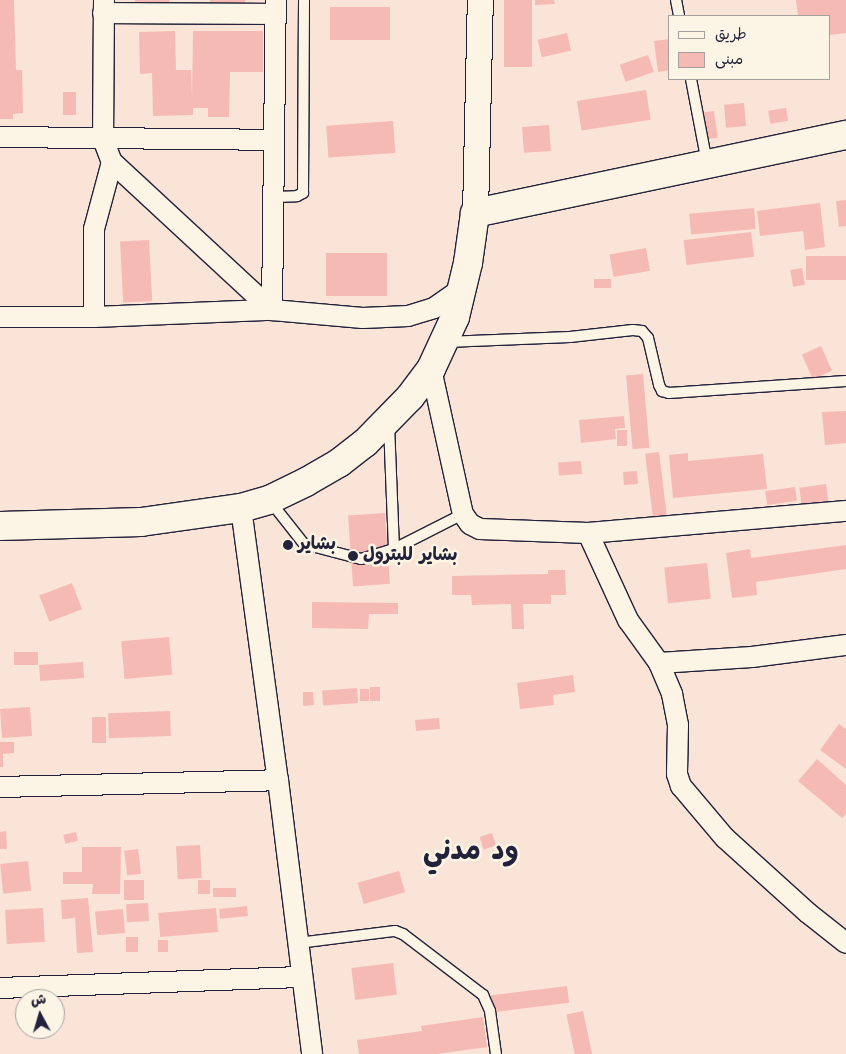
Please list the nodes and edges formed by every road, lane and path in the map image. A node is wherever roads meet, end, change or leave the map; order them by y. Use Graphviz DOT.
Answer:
graph roads {
  1 [pos="304,0"];
  2 [pos="480,0"];
  3 [pos="676,0"];
  4 [pos="104,7"];
  5 [pos="276,7"];
  6 [pos="679,15"];
  7 [pos="691,80"];
  8 [pos="846,135"];
  9 [pos="0,137"];
  10 [pos="103,139"];
  11 [pos="274,140"];
  12 [pos="112,162"];
  13 [pos="708,164"];
  14 [pos="274,198"];
  15 [pos="475,213"];
  16 [pos="463,288"];
  17 [pos="272,310"];
  18 [pos="0,317"];
  19 [pos="94,317"];
  20 [pos="445,342"];
  21 [pos="431,369"];
  22 [pos="846,381"];
  23 [pos="389,420"];
  24 [pos="269,500"];
  25 [pos="241,508"];
  26 [pos="846,511"];
  27 [pos="463,514"];
  28 [pos="0,526"];
  29 [pos="588,533"];
  30 [pos="394,548"];
  31 [pos="846,645"];
  32 [pos="659,663"];
  33 [pos="278,780"];
  34 [pos="0,786"];
  35 [pos="298,943"];
  36 [pos="846,943"];
  37 [pos="302,977"];
  38 [pos="0,988"];
  39 [pos="312,1054"];
  40 [pos="496,1054"];
  1 -- 14 [label="lane"];
  2 -- 15 [label="street"];
  3 -- 6 [label="lane"];
  4 -- 5 [label="street"];
  4 -- 10 [label="street"];
  5 -- 11 [label="street"];
  7 -- 13 [label="lane"];
  8 -- 13 [label="main road"];
  9 -- 10 [label="street"];
  10 -- 11 [label="street"];
  10 -- 12 [label="street"];
  11 -- 14 [label="street"];
  12 -- 17 [label="street"];
  12 -- 19 [label="street"];
  13 -- 15 [label="main road"];
  14 -- 17 [label="street"];
  15 -- 16 [label="main road"];
  16 -- 17 [label="street"];
  16 -- 20 [label="main road"];
  17 -- 19 [label="street"];
  18 -- 19 [label="street"];
  20 -- 21 [label="main road"];
  20 -- 22 [label="lane"];
  21 -- 23 [label="main road"];
  21 -- 27 [label="street"];
  23 -- 24 [label="main road"];
  23 -- 30 [label="lane"];
  24 -- 25 [label="main road"];
  24 -- 30 [label="lane"];
  25 -- 28 [label="main road"];
  25 -- 33 [label="street"];
  26 -- 29 [label="street"];
  27 -- 29 [label="street"];
  27 -- 30 [label="lane"];
  29 -- 32 [label="street"];
  31 -- 32 [label="street"];
  32 -- 36 [label="street"];
  33 -- 34 [label="street"];
  33 -- 35 [label="street"];
  35 -- 37 [label="street"];
  35 -- 40 [label="lane"];
  37 -- 38 [label="street"];
  37 -- 39 [label="street"];
}
